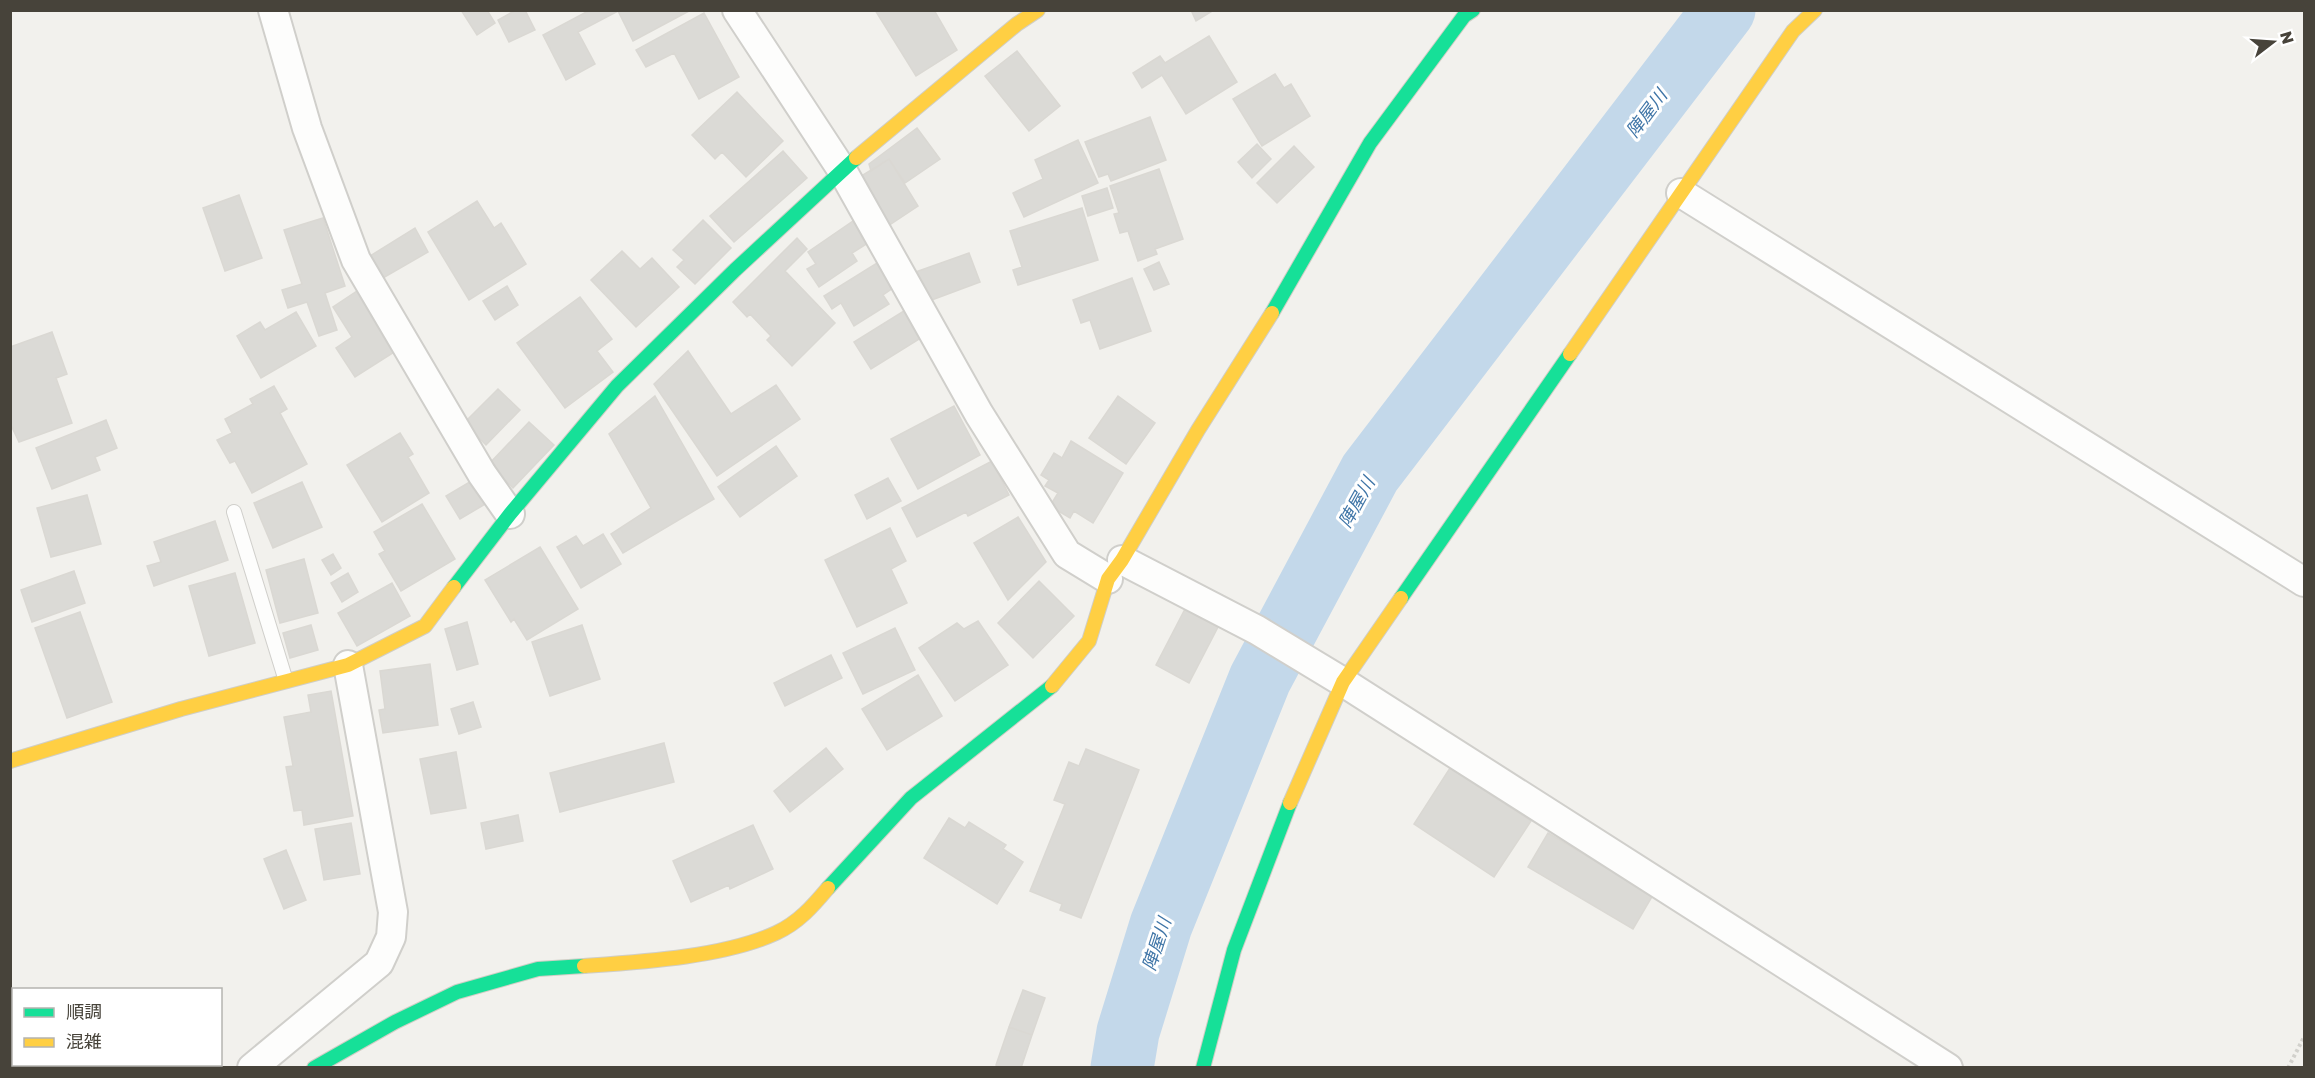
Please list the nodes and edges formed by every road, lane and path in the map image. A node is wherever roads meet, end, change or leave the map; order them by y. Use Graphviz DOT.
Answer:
graph roads {
  1 [pos="273,10"];
  2 [pos="737,10"];
  3 [pos="1038,10"];
  4 [pos="1473,10"];
  5 [pos="1815,10"];
  6 [pos="842,170"];
  7 [pos="1681,193"];
  8 [pos="234,512"];
  9 [pos="510,514"];
  10 [pos="1115,569"];
  11 [pos="2304,582"];
  12 [pos="348,665"];
  13 [pos="286,681"];
  14 [pos="1343,682"];
  15 [pos="10,761"];
  16 [pos="2304,1037"];
  17 [pos="252,1068"];
  18 [pos="314,1068"];
  19 [pos="1203,1068"];
  20 [pos="1948,1068"];
  21 [pos="2288,1068"];
  1 -- 9 [label="street"];
  2 -- 6 [label="street"];
  3 -- 6 [label="street"];
  4 -- 10 [label="street"];
  5 -- 7 [label="street"];
  6 -- 9 [label="street"];
  6 -- 10 [label="street"];
  7 -- 11 [label="street"];
  7 -- 14 [label="street"];
  8 -- 13 [label="lane"];
  9 -- 12 [label="street"];
  10 -- 14 [label="street"];
  10 -- 18 [label="street"];
  12 -- 13 [label="street"];
  12 -- 17 [label="street"];
  13 -- 15 [label="street"];
  14 -- 19 [label="street"];
  14 -- 20 [label="street"];
  16 -- 21 [label="path"];
}
